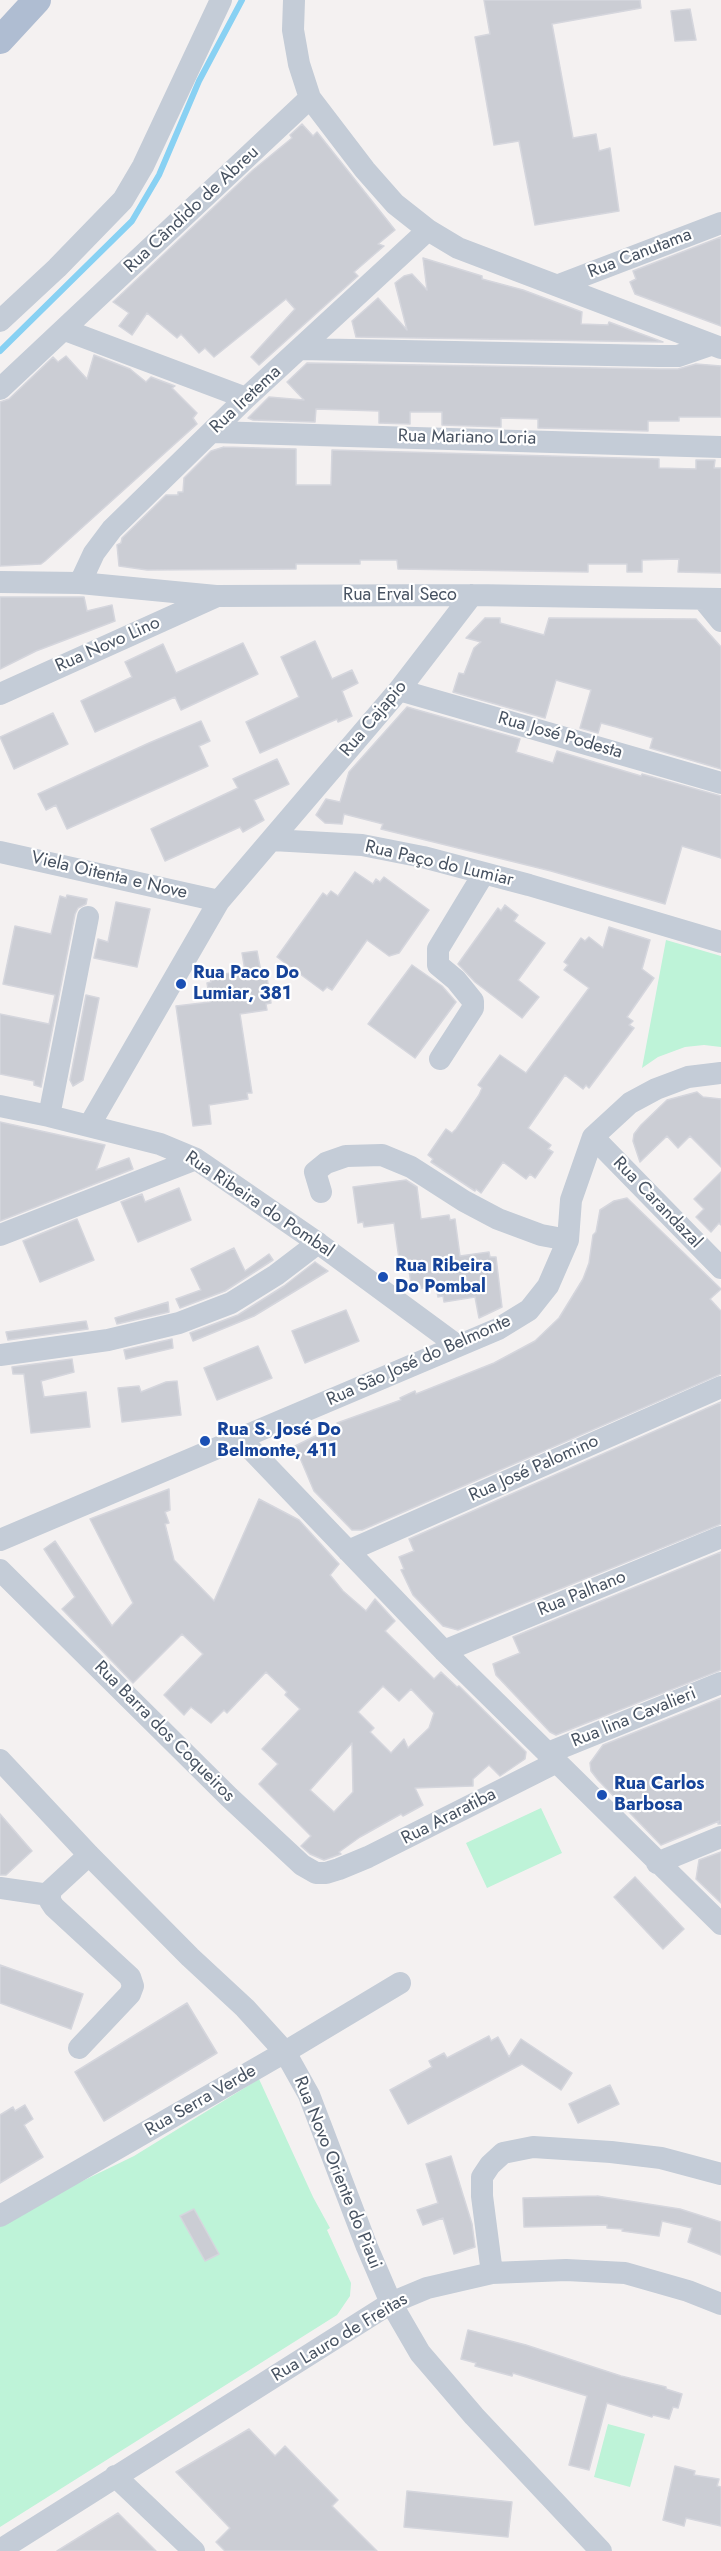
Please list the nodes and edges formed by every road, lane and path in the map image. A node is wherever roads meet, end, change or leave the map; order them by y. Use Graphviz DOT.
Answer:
graph roads {
  1 [pos="37,0"];
  2 [pos="221,0"];
  3 [pos="294,0"];
  4 [pos="0,40"];
  5 [pos="310,98"];
  6 [pos="721,223"];
  7 [pos="428,230"];
  8 [pos="559,285"];
  9 [pos="0,321"];
  10 [pos="65,330"];
  11 [pos="716,346"];
  12 [pos="300,349"];
  13 [pos="0,389"];
  14 [pos="246,399"];
  15 [pos="212,432"];
  16 [pos="721,447"];
  17 [pos="0,582"];
  18 [pos="80,583"];
  19 [pos="472,595"];
  20 [pos="216,596"];
  21 [pos="712,599"];
  22 [pos="721,621"];
  23 [pos="399,690"];
  24 [pos="0,694"];
  25 [pos="721,783"];
  26 [pos="272,840"];
  27 [pos="0,852"];
  28 [pos="484,873"];
  29 [pos="219,901"];
  30 [pos="88,917"];
  31 [pos="721,942"];
  32 [pos="440,1059"];
  33 [pos="721,1073"];
  34 [pos="0,1106"];
  35 [pos="49,1116"];
  36 [pos="88,1126"];
  37 [pos="593,1137"];
  38 [pos="196,1159"];
  39 [pos="321,1192"];
  40 [pos="0,1235"];
  41 [pos="568,1240"];
  42 [pos="318,1243"];
  43 [pos="721,1268"];
  44 [pos="458,1346"];
  45 [pos="0,1355"];
  46 [pos="721,1387"];
  47 [pos="240,1438"];
  48 [pos="721,1538"];
  49 [pos="0,1540"];
  50 [pos="348,1551"];
  51 [pos="0,1570"];
  52 [pos="444,1651"];
  53 [pos="721,1683"];
  54 [pos="552,1758"];
  55 [pos="0,1760"];
  56 [pos="721,1837"];
  57 [pos="89,1855"];
  58 [pos="657,1863"];
  59 [pos="339,1869"];
  60 [pos="0,1888"];
  61 [pos="49,1895"];
  62 [pos="721,1924"];
  63 [pos="400,1983"];
  64 [pos="80,2048"];
  65 [pos="285,2052"];
  66 [pos="721,2174"];
  67 [pos="0,2216"];
  68 [pos="492,2273"];
  69 [pos="392,2303"];
  70 [pos="721,2304"];
  71 [pos="115,2476"];
  72 [pos="0,2550"];
  73 [pos="194,2551"];
  74 [pos="601,2551"];
  1 -- 4 [label="main road"];
  2 -- 9 [label="street"];
  3 -- 5 [label="street"];
  5 -- 7 [label="street"];
  5 -- 10 [label="street, Rua Cândido de Abreu"];
  6 -- 8 [label="street, Rua Canutama"];
  7 -- 8 [label="street"];
  7 -- 12 [label="street, Rua Iretema"];
  8 -- 11 [label="street"];
  10 -- 13 [label="street, Rua Cândido de Abreu"];
  10 -- 14 [label="street"];
  11 -- 12 [label="street"];
  12 -- 14 [label="street, Rua Iretema"];
  14 -- 15 [label="street, Rua Iretema"];
  15 -- 16 [label="street, Rua Mariano Loria"];
  15 -- 18 [label="street, Rua Iretema"];
  17 -- 18 [label="street, Rua Erval Seco"];
  18 -- 20 [label="street, Rua Erval Seco"];
  19 -- 20 [label="street, Rua Erval Seco"];
  19 -- 21 [label="street, Rua Erval Seco"];
  19 -- 23 [label="street, Rua Cajapio"];
  20 -- 24 [label="street, Rua Novo Lino"];
  21 -- 22 [label="street"];
  23 -- 25 [label="street, Rua José Podesta"];
  23 -- 26 [label="street, Rua Cajapio"];
  26 -- 28 [label="street, Rua Paço do Lumiar"];
  26 -- 29 [label="street"];
  27 -- 29 [label="street, Viela Oitenta e Nove"];
  28 -- 31 [label="street, Rua Paço do Lumiar"];
  28 -- 32 [label="street"];
  29 -- 36 [label="street"];
  30 -- 35 [label="street"];
  33 -- 37 [label="street, Rua São José do Belmonte"];
  34 -- 35 [label="street, Rua Ribeira do Pombal"];
  35 -- 36 [label="street, Rua Ribeira do Pombal"];
  36 -- 38 [label="street, Rua Ribeira do Pombal"];
  37 -- 41 [label="street, Rua São José do Belmonte"];
  37 -- 43 [label="street, Rua Carandazal"];
  38 -- 40 [label="street"];
  38 -- 42 [label="street, Rua Ribeira do Pombal"];
  39 -- 41 [label="street"];
  41 -- 44 [label="street, Rua São José do Belmonte"];
  42 -- 44 [label="street, Rua Ribeira do Pombal"];
  42 -- 45 [label="street"];
  44 -- 47 [label="street, Rua São José do Belmonte"];
  46 -- 50 [label="street, Rua José Palomino"];
  47 -- 49 [label="street, Rua São José do Belmonte"];
  47 -- 50 [label="street"];
  48 -- 52 [label="street, Rua Palhano"];
  50 -- 52 [label="street"];
  51 -- 59 [label="street, Rua Barra dos Coqueiros"];
  52 -- 54 [label="street"];
  53 -- 54 [label="street, Rua lina Cavalieri"];
  54 -- 58 [label="street"];
  54 -- 59 [label="street, Rua Araratiba"];
  55 -- 57 [label="street, Rua Novo Oriente do Piaui"];
  56 -- 58 [label="street"];
  57 -- 61 [label="street"];
  57 -- 65 [label="street, Rua Novo Oriente do Piaui"];
  58 -- 62 [label="street"];
  60 -- 61 [label="street"];
  61 -- 64 [label="street"];
  63 -- 65 [label="street, Rua Serra Verde"];
  65 -- 67 [label="street, Rua Serra Verde"];
  65 -- 69 [label="street, Rua Novo Oriente do Piaui"];
  66 -- 68 [label="street"];
  68 -- 69 [label="street, Rua Lauro de Freitas"];
  68 -- 70 [label="street, Rua Lauro de Freitas"];
  69 -- 71 [label="street, Rua Lauro de Freitas"];
  69 -- 74 [label="street, Rua Novo Oriente do Piaui"];
  71 -- 72 [label="street, Rua Lauro de Freitas"];
  71 -- 73 [label="street"];
}
